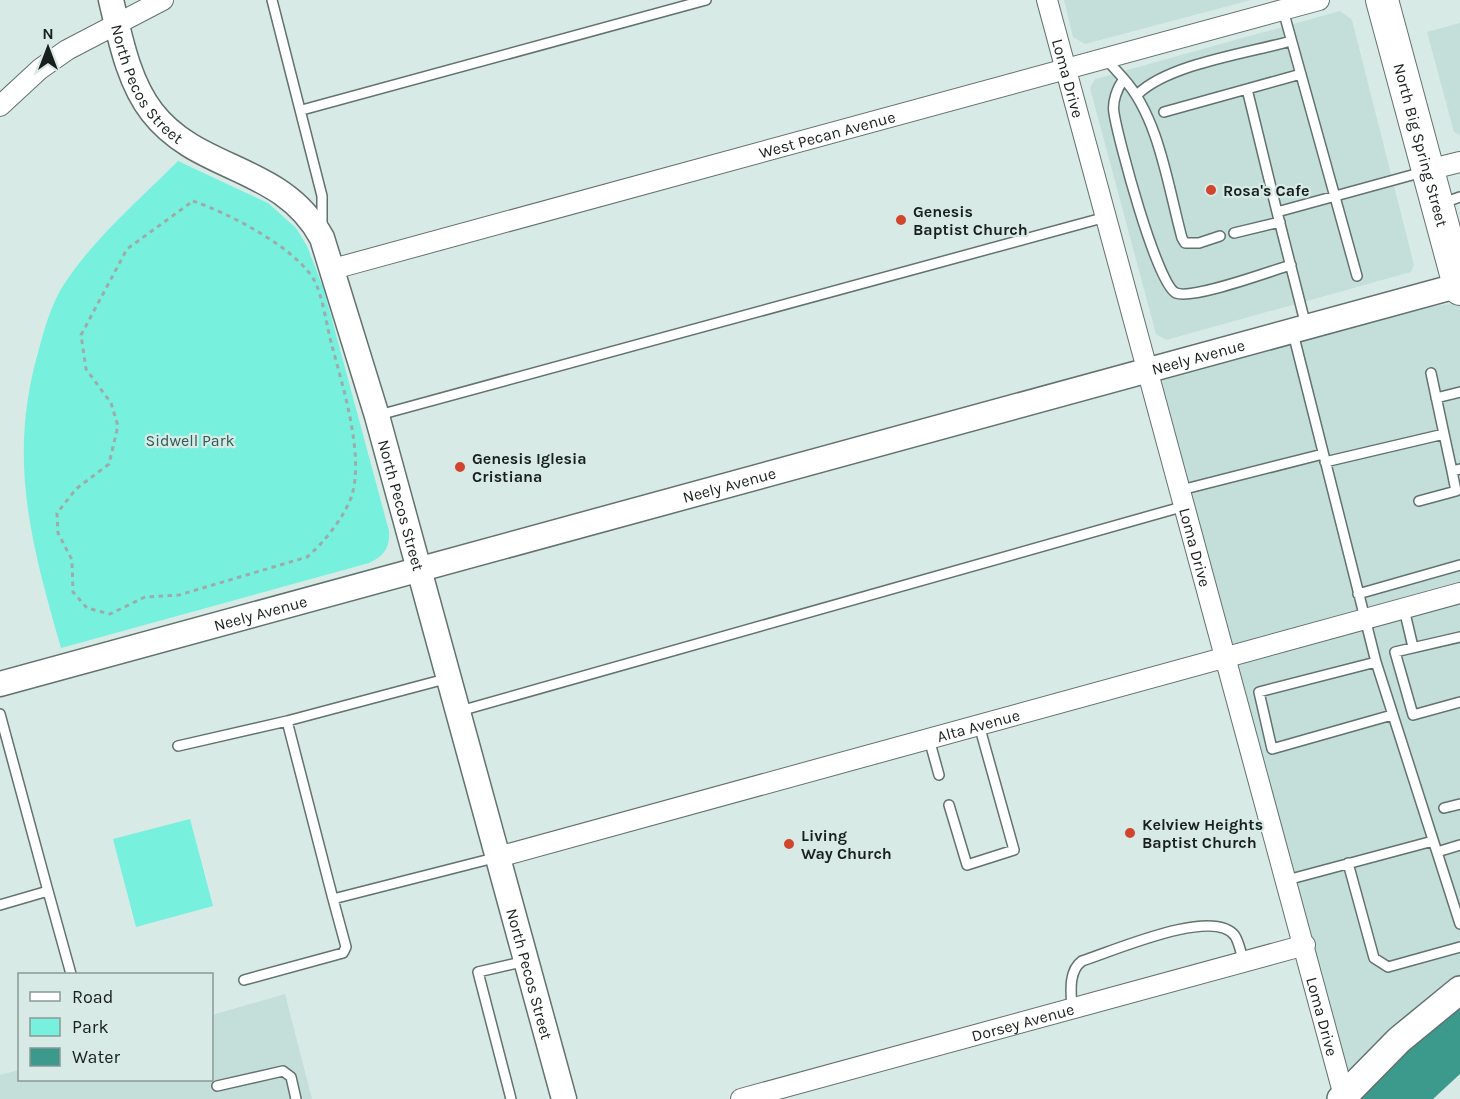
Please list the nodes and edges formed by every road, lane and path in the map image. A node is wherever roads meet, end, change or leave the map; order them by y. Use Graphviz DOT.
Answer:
graph roads {
  1 [pos="163,0"];
  2 [pos="272,0"];
  3 [pos="706,0"];
  4 [pos="1047,0"];
  5 [pos="1319,0"];
  6 [pos="1382,0"];
  7 [pos="1282,10"];
  8 [pos="114,11"];
  9 [pos="1291,41"];
  10 [pos="1105,58"];
  11 [pos="1066,69"];
  12 [pos="1300,74"];
  13 [pos="1122,78"];
  14 [pos="1247,89"];
  15 [pos="1138,94"];
  16 [pos="0,106"];
  17 [pos="302,110"];
  18 [pos="1164,112"];
  19 [pos="1460,162"];
  20 [pos="1428,170"];
  21 [pos="1334,195"];
  22 [pos="193,201"];
  23 [pos="1449,201"];
  24 [pos="1277,212"];
  25 [pos="1106,217"];
  26 [pos="1280,222"];
  27 [pos="1234,233"];
  28 [pos="1220,236"];
  29 [pos="322,238"];
  30 [pos="1291,265"];
  31 [pos="333,269"];
  32 [pos="1357,276"];
  33 [pos="1458,276"];
  34 [pos="1299,329"];
  35 [pos="1148,370"];
  36 [pos="1431,374"];
  37 [pos="1460,392"];
  38 [pos="1436,398"];
  39 [pos="377,416"];
  40 [pos="1444,434"];
  41 [pos="1324,458"];
  42 [pos="1456,470"];
  43 [pos="1183,498"];
  44 [pos="1419,501"];
  45 [pos="1460,565"];
  46 [pos="419,570"];
  47 [pos="1460,593"];
  48 [pos="1358,594"];
  49 [pos="1404,609"];
  50 [pos="1364,620"];
  51 [pos="1460,637"];
  52 [pos="1413,647"];
  53 [pos="1227,657"];
  54 [pos="1376,662"];
  55 [pos="449,678"];
  56 [pos="0,684"];
  57 [pos="1460,702"];
  58 [pos="458,712"];
  59 [pos="0,714"];
  60 [pos="1392,715"];
  61 [pos="287,721"];
  62 [pos="980,725"];
  63 [pos="929,739"];
  64 [pos="178,746"];
  65 [pos="939,775"];
  66 [pos="1460,804"];
  67 [pos="949,805"];
  68 [pos="1444,808"];
  69 [pos="1433,841"];
  70 [pos="1460,845"];
  71 [pos="1437,852"];
  72 [pos="498,857"];
  73 [pos="1348,862"];
  74 [pos="1287,880"];
  75 [pos="48,891"];
  76 [pos="333,899"];
  77 [pos="0,905"];
  78 [pos="1460,924"];
  79 [pos="1305,945"];
  80 [pos="1460,947"];
  81 [pos="526,962"];
  82 [pos="1244,962"];
  83 [pos="70,973"];
  84 [pos="244,980"];
  85 [pos="1460,990"];
  86 [pos="1072,1009"];
  87 [pos="216,1086"];
  88 [pos="1343,1097"];
  89 [pos="297,1099"];
  90 [pos="511,1099"];
  91 [pos="564,1099"];
  92 [pos="741,1099"];
  1 -- 8 [label="street"];
  2 -- 17 [label="lane"];
  3 -- 17 [label="lane"];
  4 -- 11 [label="street, Loma Drive"];
  5 -- 7 [label="street, West Pecan Avenue"];
  6 -- 20 [label="highway, North Big Spring Street"];
  7 -- 9 [label="lane"];
  7 -- 10 [label="street, West Pecan Avenue"];
  8 -- 16 [label="street"];
  8 -- 29 [label="street, North Pecos Street"];
  9 -- 12 [label="lane"];
  9 -- 15 [label="lane"];
  10 -- 11 [label="street, West Pecan Avenue"];
  10 -- 13 [label="lane"];
  11 -- 25 [label="street, Loma Drive"];
  11 -- 31 [label="street, West Pecan Avenue"];
  12 -- 14 [label="lane"];
  12 -- 21 [label="lane"];
  13 -- 15 [label="lane"];
  13 -- 30 [label="lane"];
  14 -- 18 [label="lane"];
  14 -- 24 [label="lane"];
  15 -- 28 [label="lane"];
  17 -- 29 [label="lane"];
  19 -- 20 [label="street"];
  20 -- 21 [label="lane"];
  20 -- 23 [label="highway, North Big Spring Street"];
  21 -- 24 [label="lane"];
  21 -- 32 [label="lane"];
  22 -- 22 [label="path"];
  23 -- 33 [label="highway, North Big Spring Street"];
  24 -- 26 [label="lane"];
  25 -- 35 [label="street, Loma Drive"];
  25 -- 39 [label="lane"];
  26 -- 27 [label="lane"];
  26 -- 30 [label="lane"];
  29 -- 31 [label="street, North Pecos Street"];
  30 -- 34 [label="lane"];
  31 -- 39 [label="street, North Pecos Street"];
  33 -- 34 [label="street, Neely Avenue"];
  34 -- 35 [label="street, Neely Avenue"];
  34 -- 41 [label="lane"];
  35 -- 43 [label="street, Loma Drive"];
  35 -- 46 [label="street, Neely Avenue"];
  36 -- 38 [label="lane"];
  37 -- 38 [label="lane"];
  38 -- 40 [label="lane"];
  39 -- 46 [label="street, North Pecos Street"];
  40 -- 41 [label="lane"];
  40 -- 42 [label="lane"];
  41 -- 43 [label="lane"];
  41 -- 48 [label="lane"];
  42 -- 44 [label="lane"];
  43 -- 53 [label="street, Loma Drive"];
  43 -- 58 [label="lane"];
  45 -- 48 [label="lane"];
  46 -- 55 [label="street, North Pecos Street"];
  46 -- 56 [label="street, Neely Avenue"];
  47 -- 49 [label="street, Alta Avenue"];
  48 -- 50 [label="lane"];
  49 -- 50 [label="street, Alta Avenue"];
  49 -- 52 [label="lane"];
  50 -- 53 [label="street, Alta Avenue"];
  50 -- 54 [label="lane"];
  51 -- 52 [label="lane"];
  52 -- 57 [label="lane"];
  53 -- 62 [label="street, Alta Avenue"];
  53 -- 74 [label="street, Loma Drive"];
  54 -- 60 [label="lane"];
  54 -- 60 [label="lane"];
  55 -- 58 [label="street, North Pecos Street"];
  55 -- 61 [label="lane"];
  58 -- 72 [label="street, North Pecos Street"];
  59 -- 75 [label="lane"];
  60 -- 69 [label="lane"];
  61 -- 64 [label="lane"];
  61 -- 76 [label="lane"];
  62 -- 63 [label="street, Alta Avenue"];
  62 -- 67 [label="lane"];
  63 -- 65 [label="lane"];
  63 -- 72 [label="street, Alta Avenue"];
  66 -- 68 [label="lane"];
  69 -- 71 [label="lane"];
  69 -- 73 [label="lane"];
  70 -- 71 [label="lane"];
  71 -- 78 [label="lane"];
  72 -- 76 [label="lane"];
  72 -- 81 [label="street, North Pecos Street"];
  73 -- 74 [label="lane"];
  73 -- 80 [label="lane"];
  74 -- 79 [label="street, Loma Drive"];
  75 -- 77 [label="lane"];
  75 -- 83 [label="lane"];
  76 -- 84 [label="lane"];
  79 -- 82 [label="street, Dorsey Avenue"];
  79 -- 88 [label="street, Loma Drive"];
  81 -- 90 [label="lane"];
  81 -- 91 [label="street, North Pecos Street"];
  82 -- 86 [label="street, Dorsey Avenue"];
  82 -- 86 [label="lane"];
  85 -- 88 [label="main road"];
  86 -- 92 [label="street, Dorsey Avenue"];
  87 -- 89 [label="lane"];
}
